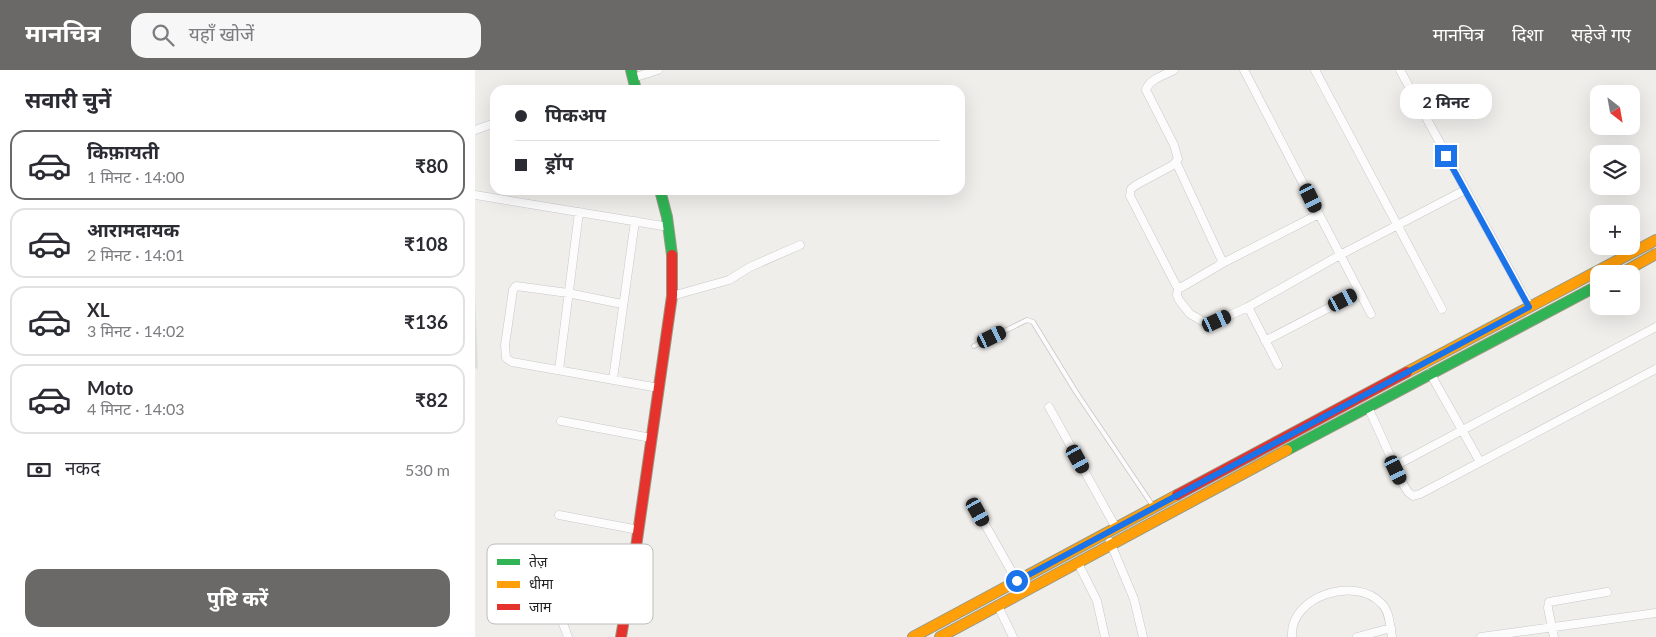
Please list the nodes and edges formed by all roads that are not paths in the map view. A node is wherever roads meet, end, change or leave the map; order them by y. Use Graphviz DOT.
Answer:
graph roads {
  1 [pos="658,70"];
  2 [pos="1174,70"];
  3 [pos="1244,70"];
  4 [pos="1315,70"];
  5 [pos="1400,70"];
  6 [pos="632,74"];
  7 [pos="490,124"];
  8 [pos="475,130"];
  9 [pos="1176,162"];
  10 [pos="1465,190"];
  11 [pos="475,195"];
  12 [pos="661,195"];
  13 [pos="579,212"];
  14 [pos="1319,214"];
  15 [pos="635,221"];
  16 [pos="1397,225"];
  17 [pos="669,227"];
  18 [pos="1656,240"];
  19 [pos="800,245"];
  20 [pos="1656,254"];
  21 [pos="1340,255"];
  22 [pos="1223,263"];
  23 [pos="1636,265"];
  24 [pos="1178,288"];
  25 [pos="1590,290"];
  26 [pos="1359,292"];
  27 [pos="568,293"];
  28 [pos="673,296"];
  29 [pos="622,304"];
  30 [pos="1248,307"];
  31 [pos="1529,307"];
  32 [pos="1442,309"];
  33 [pos="1371,314"];
  34 [pos="1656,327"];
  35 [pos="1265,340"];
  36 [pos="974,346"];
  37 [pos="1278,365"];
  38 [pos="1656,369"];
  39 [pos="559,370"];
  40 [pos="1430,373"];
  41 [pos="613,379"];
  42 [pos="659,388"];
  43 [pos="1049,407"];
  44 [pos="1368,407"];
  45 [pos="561,421"];
  46 [pos="1462,430"];
  47 [pos="651,438"];
  48 [pos="1480,462"];
  49 [pos="1395,466"];
  50 [pos="1154,507"];
  51 [pos="978,512"];
  52 [pos="559,514"];
  53 [pos="639,530"];
  54 [pos="1111,531"];
  55 [pos="637,544"];
  56 [pos="1111,545"];
  57 [pos="1078,563"];
  58 [pos="1017,581"];
  59 [pos="1607,592"];
  60 [pos="998,606"];
  61 [pos="1656,613"];
  62 [pos="561,624"];
  63 [pos="623,624"];
  64 [pos="1553,627"];
  65 [pos="1391,628"];
  66 [pos="1500,636"];
  67 [pos="567,637"];
  68 [pos="621,637"];
  69 [pos="913,637"];
  70 [pos="940,637"];
  71 [pos="1013,637"];
  72 [pos="1105,637"];
  73 [pos="1143,637"];
  74 [pos="1292,637"];
  75 [pos="1357,637"];
  76 [pos="1392,637"];
  77 [pos="1481,637"];
  78 [pos="1555,637"];
  1 -- 6 [label="street"];
  2 -- 9 [label="street"];
  3 -- 14 [label="street"];
  4 -- 16 [label="street"];
  5 -- 10 [label="street"];
  7 -- 8 [label="street"];
  9 -- 22 [label="street"];
  9 -- 24 [label="street"];
  10 -- 16 [label="street"];
  10 -- 31 [label="street"];
  11 -- 13 [label="street"];
  12 -- 17 [label="main road"];
  13 -- 15 [label="street"];
  13 -- 27 [label="street"];
  14 -- 21 [label="street"];
  14 -- 22 [label="street"];
  15 -- 17 [label="street"];
  15 -- 29 [label="street"];
  16 -- 21 [label="street"];
  16 -- 32 [label="street"];
  17 -- 28 [label="main road"];
  18 -- 31 [label="main road"];
  19 -- 28 [label="street"];
  20 -- 23 [label="main road"];
  21 -- 26 [label="street"];
  21 -- 30 [label="street"];
  22 -- 24 [label="street"];
  24 -- 30 [label="street"];
  25 -- 40 [label="main road"];
  26 -- 33 [label="street"];
  26 -- 35 [label="street"];
  27 -- 29 [label="street"];
  27 -- 39 [label="street"];
  27 -- 39 [label="street"];
  28 -- 42 [label="main road"];
  29 -- 41 [label="street"];
  30 -- 35 [label="street"];
  31 -- 50 [label="main road"];
  34 -- 46 [label="street"];
  35 -- 37 [label="street"];
  36 -- 50 [label="lane"];
  38 -- 48 [label="street"];
  39 -- 41 [label="street"];
  40 -- 44 [label="main road"];
  40 -- 46 [label="street"];
  41 -- 42 [label="street"];
  42 -- 47 [label="main road"];
  43 -- 54 [label="street"];
  44 -- 49 [label="street"];
  44 -- 56 [label="main road"];
  45 -- 47 [label="street"];
  46 -- 48 [label="street"];
  46 -- 49 [label="street"];
  47 -- 53 [label="main road"];
  48 -- 49 [label="street"];
  50 -- 54 [label="main road"];
  51 -- 58 [label="street"];
  52 -- 53 [label="street"];
  53 -- 55 [label="main road"];
  54 -- 56 [label="street"];
  54 -- 58 [label="main road"];
  56 -- 57 [label="main road"];
  56 -- 73 [label="street"];
  57 -- 60 [label="main road"];
  57 -- 72 [label="street"];
  58 -- 69 [label="main road"];
  59 -- 64 [label="street"];
  60 -- 70 [label="main road"];
  60 -- 71 [label="street"];
  61 -- 64 [label="street"];
  62 -- 67 [label="street"];
  63 -- 68 [label="main road"];
  64 -- 66 [label="street"];
  64 -- 78 [label="street"];
  65 -- 74 [label="street"];
  65 -- 75 [label="street"];
  65 -- 76 [label="street"];
  66 -- 77 [label="street"];
}
